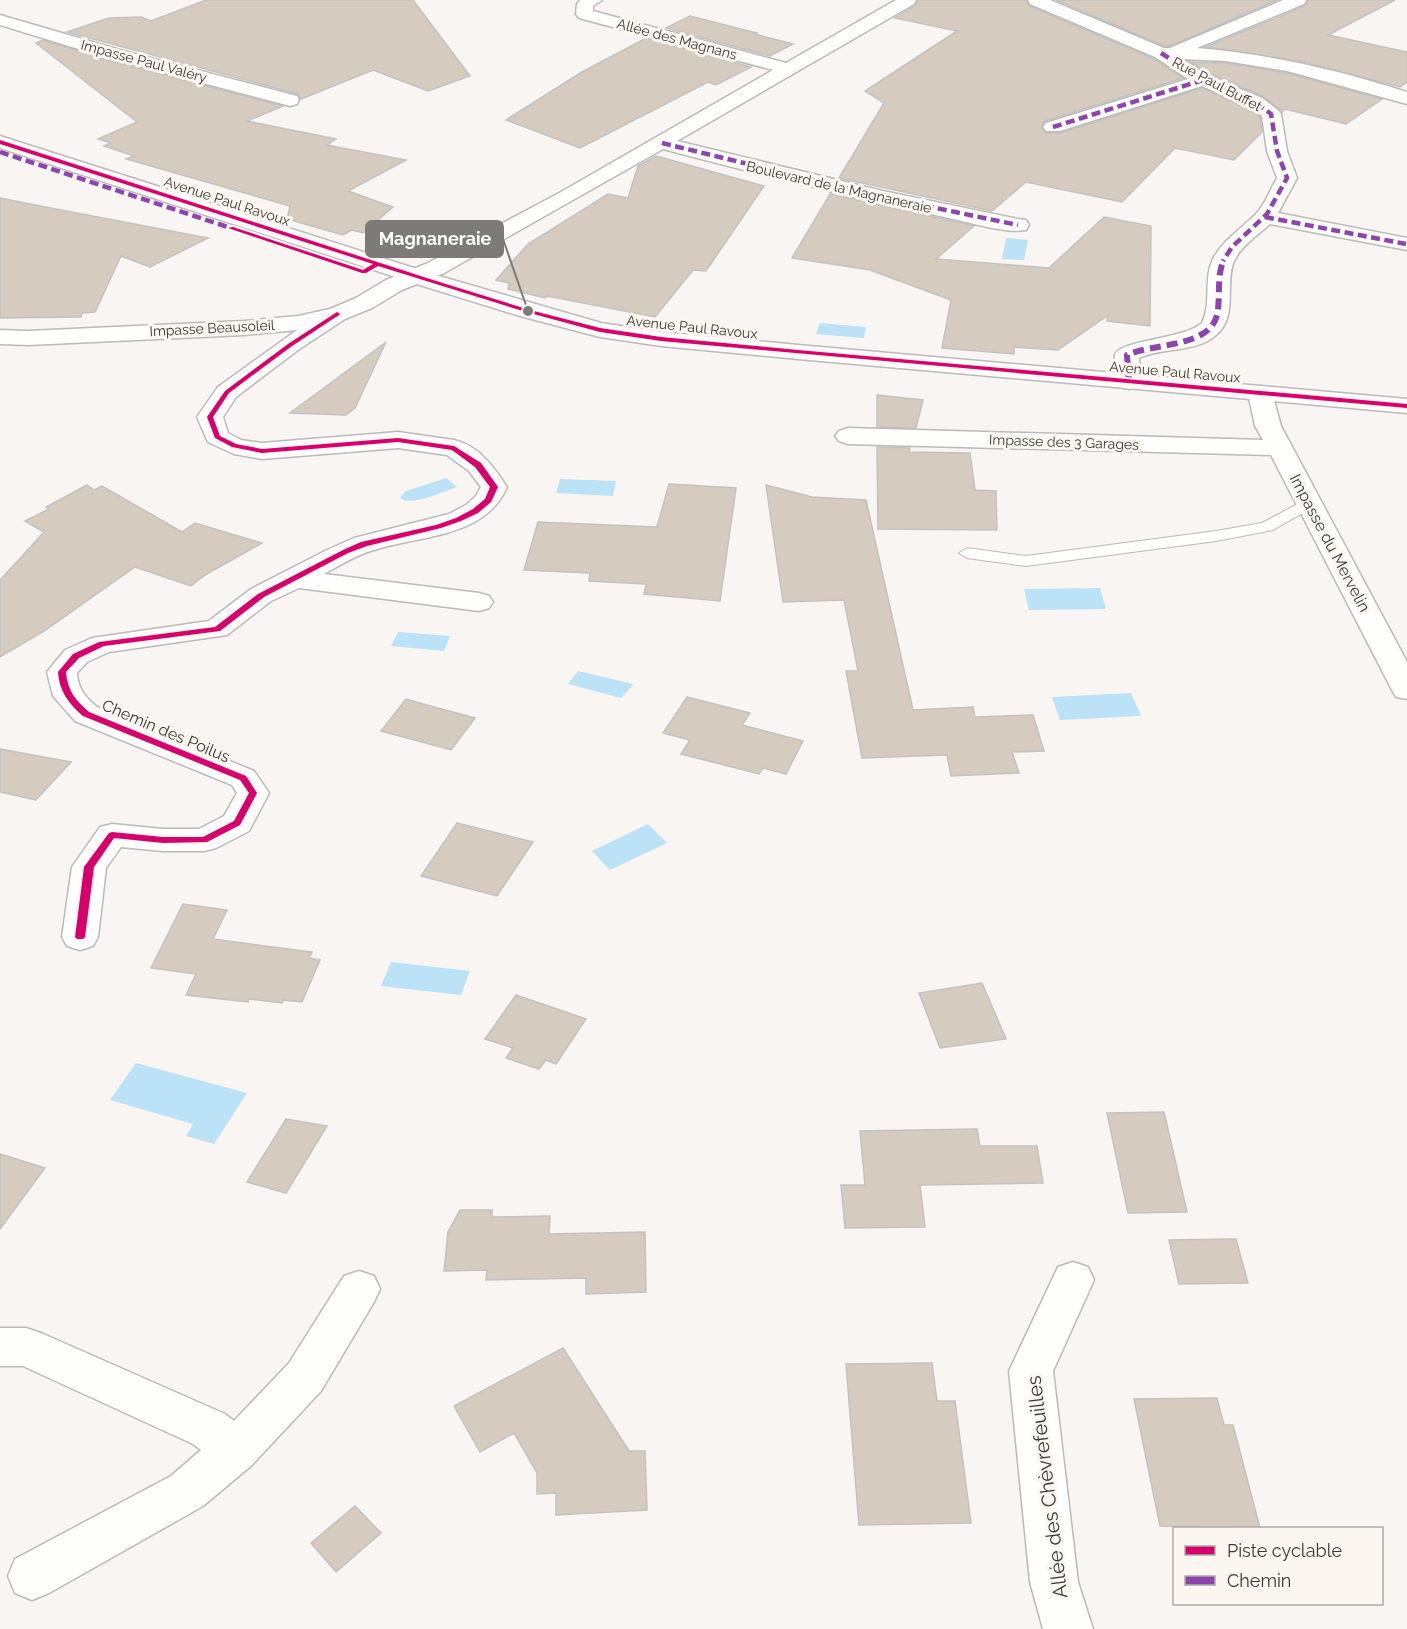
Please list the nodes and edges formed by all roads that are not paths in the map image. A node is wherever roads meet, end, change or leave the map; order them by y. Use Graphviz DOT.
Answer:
graph roads {
  1 [pos="594,0"];
  2 [pos="908,0"];
  3 [pos="1036,0"];
  4 [pos="1298,0"];
  5 [pos="0,20"];
  6 [pos="1161,53"];
  7 [pos="788,69"];
  8 [pos="1203,80"];
  9 [pos="1407,98"];
  10 [pos="290,100"];
  11 [pos="1053,127"];
  12 [pos="0,142"];
  13 [pos="662,143"];
  14 [pos="1265,217"];
  15 [pos="1018,225"];
  16 [pos="1406,244"];
  17 [pos="415,276"];
  18 [pos="338,314"];
  19 [pos="0,337"];
  20 [pos="1129,382"];
  21 [pos="1260,393"];
  22 [pos="1407,406"];
  23 [pos="848,436"];
  24 [pos="1280,448"];
  25 [pos="1309,503"];
  26 [pos="967,553"];
  27 [pos="295,579"];
  28 [pos="479,602"];
  29 [pos="1407,690"];
  30 [pos="80,938"];
  31 [pos="1073,1280"];
  32 [pos="359,1288"];
  33 [pos="0,1347"];
  34 [pos="236,1450"];
  35 [pos="32,1576"];
  36 [pos="1068,1629"];
  1 -- 7 [label="street, Allée des Magnans"];
  2 -- 7 [label="street"];
  3 -- 6 [label="street"];
  4 -- 6 [label="street"];
  5 -- 10 [label="street, Impasse Paul Valéry"];
  6 -- 8 [label="street, Rue Paul Buffet"];
  6 -- 9 [label="street"];
  7 -- 13 [label="street"];
  8 -- 11 [label="street"];
  8 -- 14 [label="street, Rue Paul Buffet"];
  12 -- 17 [label="street, Avenue Paul Ravoux"];
  13 -- 15 [label="street, Boulevard de la Magnaneraie"];
  13 -- 17 [label="street"];
  14 -- 16 [label="street"];
  14 -- 20 [label="street, Rue Paul Buffet"];
  17 -- 18 [label="street, Impasse Beausoleil"];
  17 -- 20 [label="street, Avenue Paul Ravoux"];
  18 -- 19 [label="street, Impasse Beausoleil"];
  18 -- 27 [label="street, Chemin des Poilus"];
  20 -- 21 [label="street, Avenue Paul Ravoux"];
  21 -- 22 [label="street, Avenue Paul Ravoux"];
  21 -- 24 [label="street, Impasse du Mervelin"];
  23 -- 24 [label="street, Impasse des 3 Garages"];
  24 -- 25 [label="street, Impasse du Mervelin"];
  25 -- 26 [label="lane"];
  25 -- 29 [label="street, Impasse du Mervelin"];
  27 -- 28 [label="street"];
  27 -- 30 [label="street, Chemin des Poilus"];
  31 -- 36 [label="street, Allée des Chèvrefeuilles"];
  32 -- 34 [label="street"];
  33 -- 34 [label="street"];
  34 -- 35 [label="street"];
}
